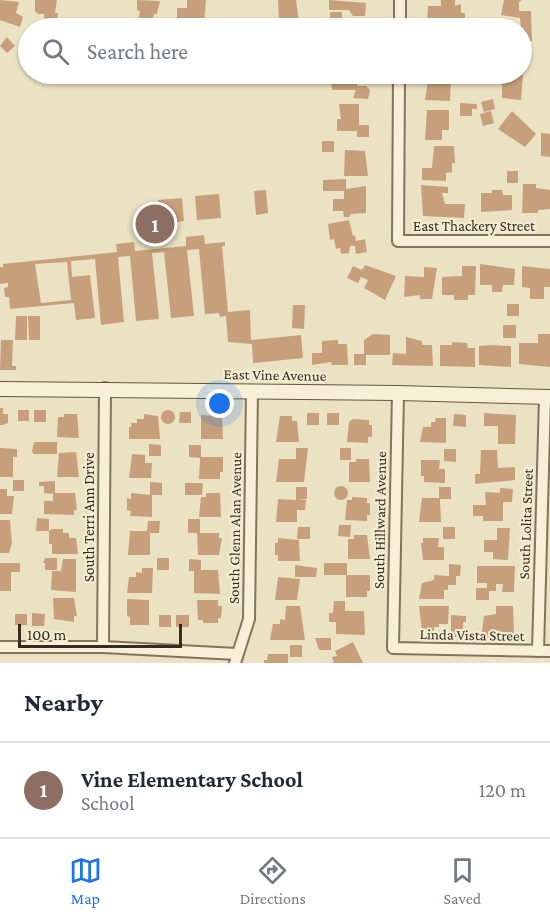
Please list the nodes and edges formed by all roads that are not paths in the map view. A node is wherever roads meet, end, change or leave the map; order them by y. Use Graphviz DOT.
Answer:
graph roads {
  1 [pos="400,0"];
  2 [pos="400,18"];
  3 [pos="399,84"];
  4 [pos="550,241"];
  5 [pos="105,388"];
  6 [pos="0,389"];
  7 [pos="252,391"];
  8 [pos="398,393"];
  9 [pos="547,398"];
  10 [pos="0,647"];
  11 [pos="103,647"];
  12 [pos="393,648"];
  13 [pos="538,651"];
  14 [pos="550,651"];
  15 [pos="236,658"];
  1 -- 2 [label="street"];
  3 -- 4 [label="street, East Thackery Street"];
  5 -- 6 [label="street, East Vine Avenue"];
  5 -- 7 [label="street, East Vine Avenue"];
  5 -- 11 [label="street, South Terri Ann Drive"];
  7 -- 8 [label="street, East Vine Avenue"];
  7 -- 15 [label="street, South Glenn Alan Avenue"];
  8 -- 9 [label="street, East Vine Avenue"];
  8 -- 12 [label="street, South Hillward Avenue"];
  9 -- 13 [label="street, South Lolita Street"];
  10 -- 11 [label="street"];
  11 -- 15 [label="street"];
  12 -- 13 [label="street, Linda Vista Street"];
  13 -- 14 [label="street, Linda Vista Street"];
}
